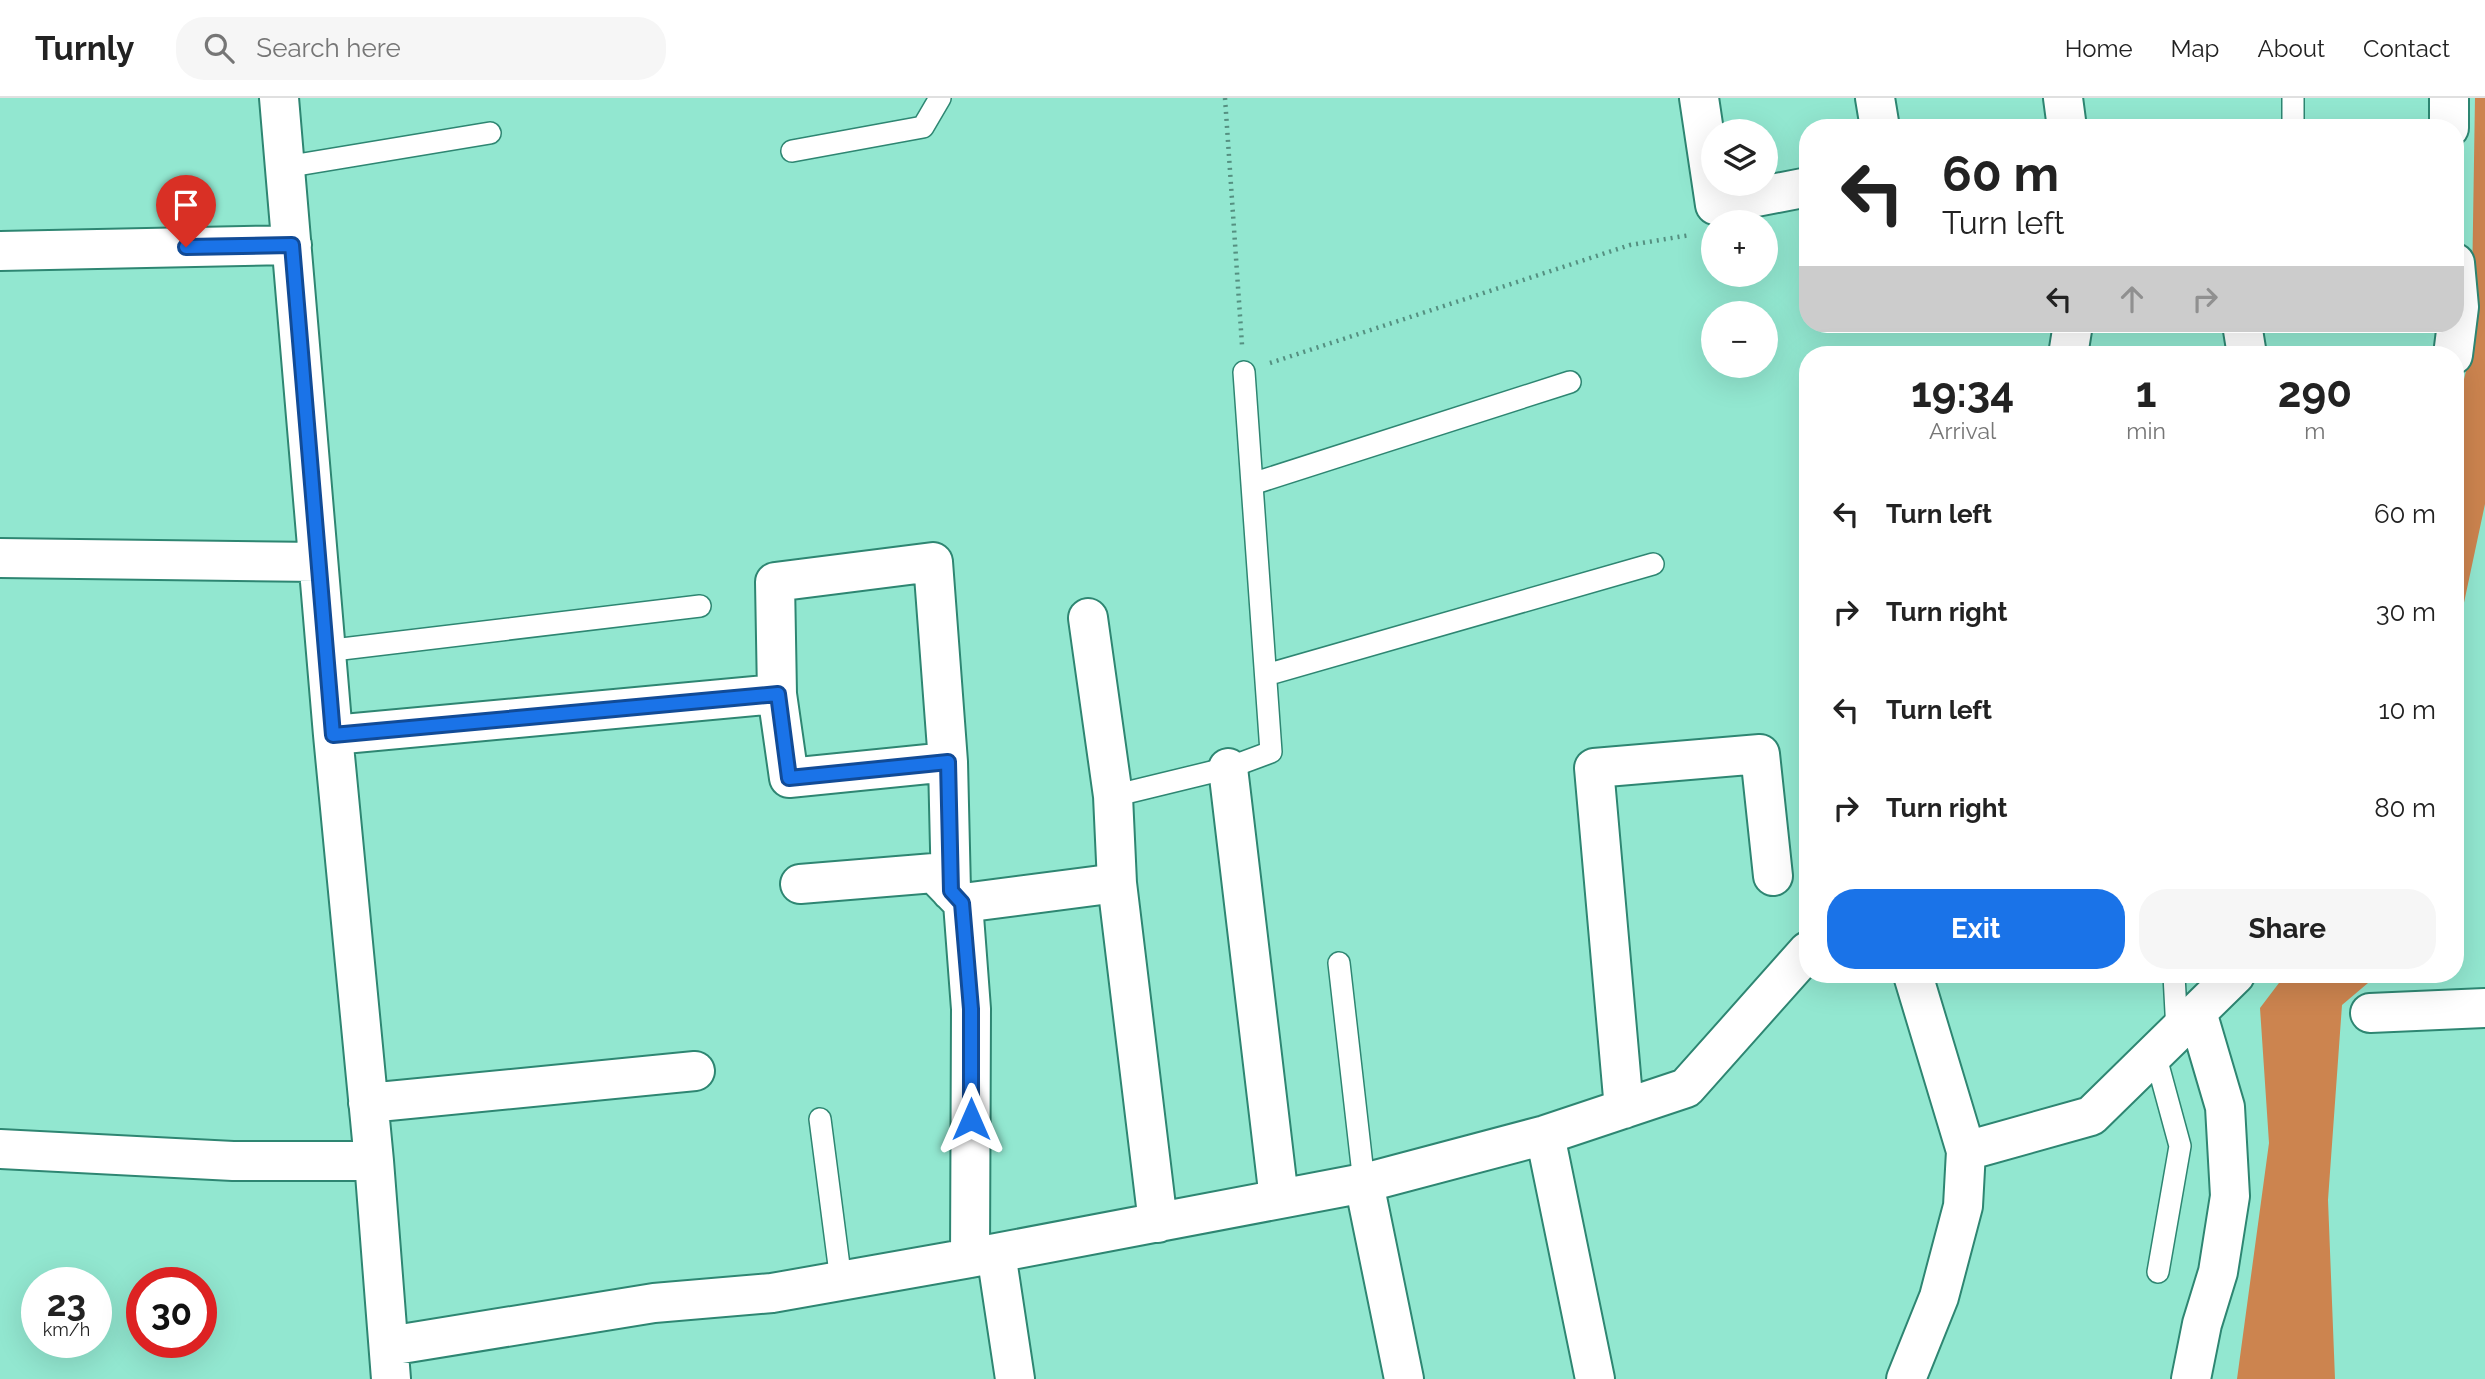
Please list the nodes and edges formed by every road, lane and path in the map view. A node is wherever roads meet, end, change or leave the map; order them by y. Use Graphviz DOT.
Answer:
graph roads {
  1 [pos="279,98"];
  2 [pos="940,98"];
  3 [pos="1225,98"];
  4 [pos="1699,98"];
  5 [pos="1875,98"];
  6 [pos="2063,98"];
  7 [pos="2293,98"];
  8 [pos="2449,98"];
  9 [pos="1878,119"];
  10 [pos="2066,119"];
  11 [pos="2293,119"];
  12 [pos="2449,119"];
  13 [pos="491,133"];
  14 [pos="792,151"];
  15 [pos="285,167"];
  16 [pos="1799,189"];
  17 [pos="1715,205"];
  18 [pos="292,245"];
  19 [pos="0,251"];
  20 [pos="1244,372"];
  21 [pos="1570,382"];
  22 [pos="1252,484"];
  23 [pos="0,558"];
  24 [pos="318,562"];
  25 [pos="1653,564"];
  26 [pos="700,606"];
  27 [pos="1088,618"];
  28 [pos="326,652"];
  29 [pos="1266,675"];
  30 [pos="778,694"];
  31 [pos="333,735"];
  32 [pos="948,762"];
  33 [pos="1228,768"];
  34 [pos="1113,796"];
  35 [pos="1773,876"];
  36 [pos="1117,883"];
  37 [pos="800,884"];
  38 [pos="957,897"];
  39 [pos="1799,961"];
  40 [pos="1339,963"];
  41 [pos="1915,983"];
  42 [pos="2174,983"];
  43 [pos="2227,983"];
  44 [pos="2485,1009"];
  45 [pos="2370,1013"];
  46 [pos="2176,1032"];
  47 [pos="695,1071"];
  48 [pos="368,1103"];
  49 [pos="1624,1109"];
  50 [pos="820,1119"];
  51 [pos="1545,1135"];
  52 [pos="0,1149"];
  53 [pos="1965,1151"];
  54 [pos="374,1161"];
  55 [pos="1364,1182"];
  56 [pos="1279,1199"];
  57 [pos="1157,1223"];
  58 [pos="983,1255"];
  59 [pos="2158,1272"];
  60 [pos="841,1281"];
  61 [pos="390,1363"];
  62 [pos="1015,1379"];
  63 [pos="1404,1379"];
  64 [pos="1595,1379"];
  65 [pos="1906,1379"];
  66 [pos="2190,1379"];
  1 -- 15 [label="street"];
  2 -- 14 [label="lane"];
  3 -- 20 [label="path"];
  4 -- 17 [label="street"];
  5 -- 9 [label="street"];
  6 -- 10 [label="street"];
  7 -- 11 [label="lane"];
  8 -- 12 [label="street"];
  13 -- 15 [label="lane"];
  15 -- 18 [label="street"];
  16 -- 17 [label="street"];
  17 -- 20 [label="path"];
  18 -- 19 [label="street"];
  18 -- 24 [label="street"];
  20 -- 22 [label="lane"];
  21 -- 22 [label="lane"];
  22 -- 29 [label="lane"];
  23 -- 24 [label="street"];
  24 -- 28 [label="street"];
  25 -- 29 [label="lane"];
  26 -- 28 [label="lane"];
  27 -- 34 [label="street"];
  28 -- 31 [label="street"];
  29 -- 33 [label="lane"];
  30 -- 31 [label="street"];
  30 -- 32 [label="street"];
  30 -- 32 [label="street"];
  31 -- 48 [label="street"];
  32 -- 38 [label="street"];
  33 -- 34 [label="lane"];
  33 -- 56 [label="street"];
  34 -- 36 [label="street"];
  35 -- 49 [label="street"];
  36 -- 38 [label="street"];
  36 -- 57 [label="street"];
  37 -- 38 [label="street"];
  38 -- 58 [label="street"];
  39 -- 49 [label="street"];
  40 -- 55 [label="lane"];
  41 -- 53 [label="street"];
  42 -- 46 [label="lane"];
  43 -- 46 [label="street"];
  44 -- 45 [label="street"];
  46 -- 53 [label="street"];
  46 -- 59 [label="lane"];
  46 -- 66 [label="street"];
  47 -- 48 [label="street"];
  48 -- 54 [label="street"];
  49 -- 51 [label="street"];
  50 -- 60 [label="lane"];
  51 -- 55 [label="street"];
  51 -- 64 [label="street"];
  52 -- 54 [label="street"];
  53 -- 65 [label="street"];
  54 -- 61 [label="street"];
  55 -- 56 [label="street"];
  55 -- 63 [label="street"];
  56 -- 57 [label="street"];
  57 -- 58 [label="street"];
  58 -- 60 [label="street"];
  58 -- 62 [label="street"];
  60 -- 61 [label="street"];
}
